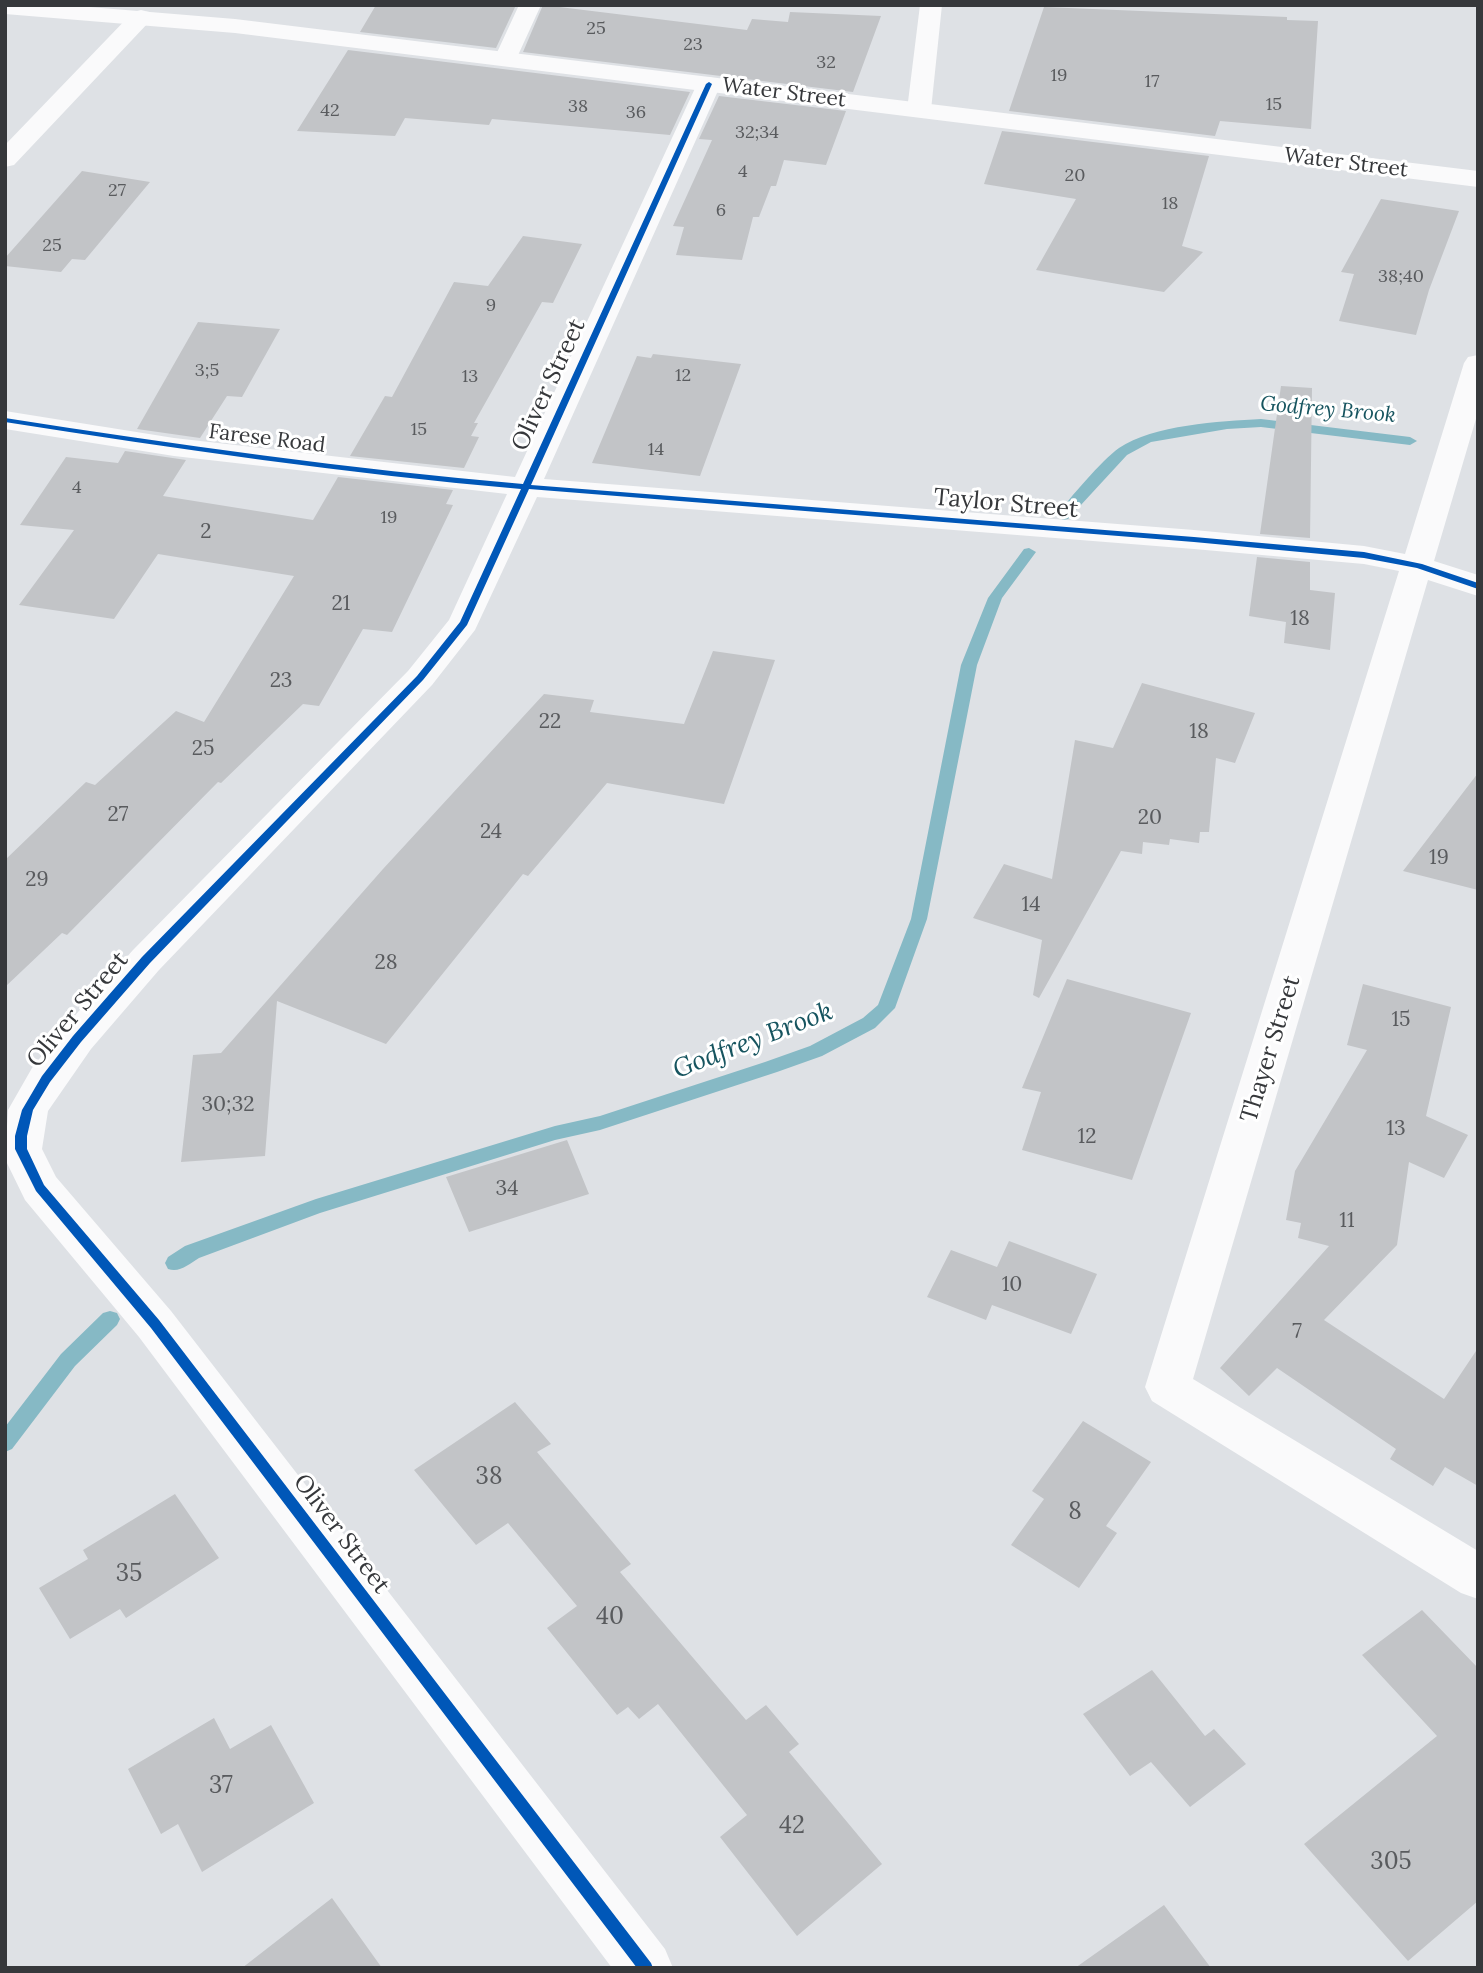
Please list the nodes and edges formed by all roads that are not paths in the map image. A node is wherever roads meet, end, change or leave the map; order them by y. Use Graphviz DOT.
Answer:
graph roads {
  1 [pos="530,5"];
  2 [pos="931,5"];
  3 [pos="5,7"];
  4 [pos="141,17"];
  5 [pos="506,59"];
  6 [pos="709,84"];
  7 [pos="919,110"];
  8 [pos="5,160"];
  9 [pos="1478,179"];
  10 [pos="1478,363"];
  11 [pos="5,420"];
  12 [pos="526,485"];
  13 [pos="1419,566"];
  14 [pos="1478,586"];
  15 [pos="1478,1577"];
  16 [pos="646,1968"];
  1 -- 5 [label="street"];
  2 -- 7 [label="street"];
  3 -- 4 [label="street, Water Street"];
  4 -- 5 [label="street, Water Street"];
  4 -- 8 [label="street"];
  5 -- 6 [label="street, Water Street"];
  6 -- 7 [label="street, Water Street"];
  6 -- 12 [label="street, Oliver Street"];
  7 -- 9 [label="street, Water Street"];
  10 -- 13 [label="street, Thayer Street"];
  11 -- 12 [label="street, Farese Road"];
  12 -- 13 [label="street, Taylor Street"];
  12 -- 16 [label="street, Oliver Street"];
  13 -- 14 [label="street, Taylor Street"];
  13 -- 15 [label="street, Thayer Street"];
}
